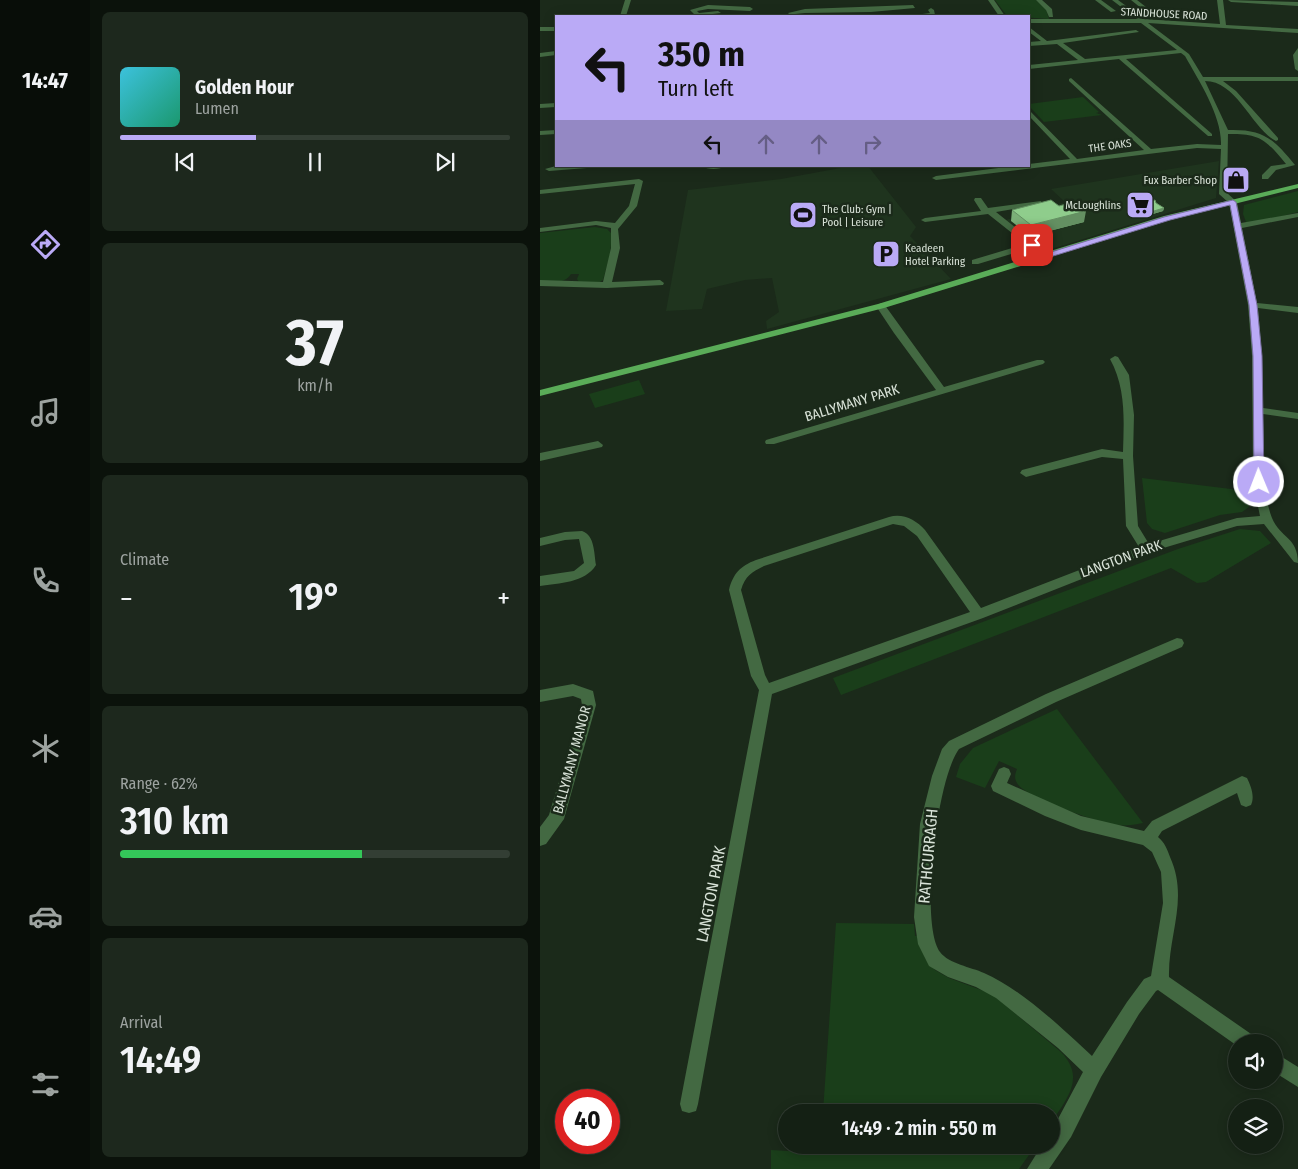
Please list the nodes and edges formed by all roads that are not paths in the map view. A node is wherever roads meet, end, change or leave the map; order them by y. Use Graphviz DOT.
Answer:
graph roads {
  1 [pos="628,0"];
  2 [pos="906,0"];
  3 [pos="991,0"];
  4 [pos="1039,0"];
  5 [pos="1098,0"];
  6 [pos="1115,0"];
  7 [pos="1134,0"];
  8 [pos="1220,0"];
  9 [pos="1231,0"];
  10 [pos="1298,4"];
  11 [pos="849,5"];
  12 [pos="913,7"];
  13 [pos="855,10"];
  14 [pos="1113,11"];
  15 [pos="718,13"];
  16 [pos="623,15"];
  17 [pos="698,15"];
  18 [pos="698,15"];
  19 [pos="743,15"];
  20 [pos="793,15"];
  21 [pos="917,15"];
  22 [pos="1001,15"];
  23 [pos="1051,16"];
  24 [pos="1145,21"];
  25 [pos="1242,23"];
  26 [pos="1223,24"];
  27 [pos="1030,26"];
  28 [pos="540,29"];
  29 [pos="555,29"];
  30 [pos="1298,31"];
  31 [pos="1136,32"];
  32 [pos="1045,42"];
  33 [pos="1058,42"];
  34 [pos="1030,44"];
  35 [pos="1298,50"];
  36 [pos="1183,51"];
  37 [pos="555,53"];
  38 [pos="540,54"];
  39 [pos="1121,58"];
  40 [pos="1084,61"];
  41 [pos="1030,68"];
  42 [pos="1298,70"];
  43 [pos="1201,79"];
  44 [pos="1216,79"];
  45 [pos="1298,79"];
  46 [pos="1071,80"];
  47 [pos="555,105"];
  48 [pos="540,106"];
  49 [pos="1030,113"];
  50 [pos="555,132"];
  51 [pos="1226,132"];
  52 [pos="540,133"];
  53 [pos="1210,136"];
  54 [pos="1283,146"];
  55 [pos="1225,147"];
  56 [pos="1150,152"];
  57 [pos="1076,162"];
  58 [pos="1030,166"];
  59 [pos="574,167"];
  60 [pos="1018,167"];
  61 [pos="549,169"];
  62 [pos="995,169"];
  63 [pos="1265,177"];
  64 [pos="936,178"];
  65 [pos="1298,186"];
  66 [pos="540,192"];
  67 [pos="978,200"];
  68 [pos="1233,202"];
  69 [pos="1038,203"];
  70 [pos="987,211"];
  71 [pos="1298,215"];
  72 [pos="925,220"];
  73 [pos="617,226"];
  74 [pos="1239,226"];
  75 [pos="540,230"];
  76 [pos="1032,245"];
  77 [pos="1050,255"];
  78 [pos="975,262"];
  79 [pos="575,274"];
  80 [pos="540,283"];
  81 [pos="660,283"];
  82 [pos="570,284"];
  83 [pos="607,285"];
  84 [pos="1253,305"];
  85 [pos="881,306"];
  86 [pos="1298,310"];
  87 [pos="1115,359"];
  88 [pos="1040,362"];
  89 [pos="941,390"];
  90 [pos="540,392"];
  91 [pos="1258,410"];
  92 [pos="1298,416"];
  93 [pos="770,442"];
  94 [pos="598,445"];
  95 [pos="1128,456"];
  96 [pos="540,457"];
  97 [pos="1026,473"];
  98 [pos="1267,520"];
  99 [pos="540,542"];
  100 [pos="1146,549"];
  101 [pos="1298,559"];
  102 [pos="540,581"];
  103 [pos="978,614"];
  104 [pos="1177,643"];
  105 [pos="766,690"];
  106 [pos="540,696"];
  107 [pos="1004,774"];
  108 [pos="1246,800"];
  109 [pos="540,839"];
  110 [pos="1147,839"];
  111 [pos="1160,981"];
  112 [pos="1236,1034"];
  113 [pos="1283,1067"];
  114 [pos="1094,1070"];
  115 [pos="1298,1078"];
  116 [pos="689,1104"];
  117 [pos="1037,1169"];
  1 -- 16 [label="street"];
  2 -- 12 [label="street"];
  3 -- 22 [label="street"];
  4 -- 23 [label="street"];
  5 -- 14 [label="street"];
  6 -- 24 [label="street"];
  7 -- 26 [label="street"];
  8 -- 26 [label="street"];
  9 -- 10 [label="street"];
  11 -- 13 [label="street"];
  12 -- 13 [label="street"];
  12 -- 21 [label="street"];
  13 -- 20 [label="street"];
  15 -- 17 [label="street"];
  18 -- 19 [label="street"];
  24 -- 26 [label="street, STANDHOUSE ROAD"];
  24 -- 27 [label="street, STANDHOUSE ROAD"];
  24 -- 36 [label="street"];
  25 -- 26 [label="street"];
  26 -- 30 [label="street, STANDHOUSE ROAD"];
  27 -- 32 [label="street"];
  28 -- 29 [label="street"];
  31 -- 33 [label="street"];
  32 -- 33 [label="street"];
  32 -- 34 [label="street"];
  33 -- 40 [label="street"];
  35 -- 42 [label="street"];
  36 -- 39 [label="street"];
  36 -- 43 [label="street"];
  37 -- 38 [label="street"];
  39 -- 40 [label="street"];
  39 -- 53 [label="street"];
  40 -- 41 [label="street"];
  43 -- 44 [label="street"];
  43 -- 51 [label="street"];
  44 -- 45 [label="street"];
  44 -- 54 [label="street"];
  46 -- 56 [label="street"];
  47 -- 48 [label="street"];
  49 -- 57 [label="street"];
  50 -- 52 [label="street"];
  51 -- 55 [label="street"];
  51 -- 63 [label="street"];
  55 -- 56 [label="street, THE OAKS"];
  55 -- 68 [label="street"];
  56 -- 57 [label="street, THE OAKS"];
  57 -- 58 [label="street, THE OAKS"];
  59 -- 61 [label="street"];
  60 -- 62 [label="street, THE OAKS"];
  62 -- 64 [label="street, THE OAKS"];
  65 -- 68 [label="main road"];
  66 -- 73 [label="street"];
  67 -- 70 [label="street"];
  68 -- 74 [label="street"];
  68 -- 77 [label="main road"];
  69 -- 70 [label="street"];
  70 -- 72 [label="street"];
  70 -- 76 [label="street"];
  71 -- 74 [label="street"];
  73 -- 75 [label="street"];
  73 -- 83 [label="street"];
  74 -- 84 [label="street"];
  76 -- 77 [label="street"];
  76 -- 78 [label="street"];
  77 -- 85 [label="main road"];
  79 -- 82 [label="street"];
  80 -- 82 [label="street"];
  81 -- 83 [label="street"];
  82 -- 83 [label="street"];
  84 -- 86 [label="street"];
  84 -- 91 [label="street"];
  85 -- 89 [label="street"];
  85 -- 90 [label="main road"];
  87 -- 95 [label="street"];
  88 -- 89 [label="street, BALLYMANY PARK"];
  89 -- 93 [label="street, BALLYMANY PARK"];
  91 -- 92 [label="street"];
  91 -- 98 [label="street"];
  94 -- 96 [label="street"];
  95 -- 97 [label="street"];
  95 -- 100 [label="street"];
  98 -- 100 [label="street, LANGTON PARK"];
  98 -- 101 [label="street"];
  99 -- 102 [label="street"];
  100 -- 103 [label="street, LANGTON PARK"];
  103 -- 105 [label="street, LANGTON PARK"];
  103 -- 105 [label="street"];
  104 -- 114 [label="street, RATHCURRAGH"];
  105 -- 116 [label="street, LANGTON PARK"];
  106 -- 109 [label="street, BALLYMANY MANOR"];
  107 -- 110 [label="street"];
  108 -- 110 [label="street"];
  110 -- 111 [label="street"];
  111 -- 112 [label="street"];
  111 -- 114 [label="street"];
  113 -- 115 [label="street"];
  114 -- 117 [label="street"];
}
